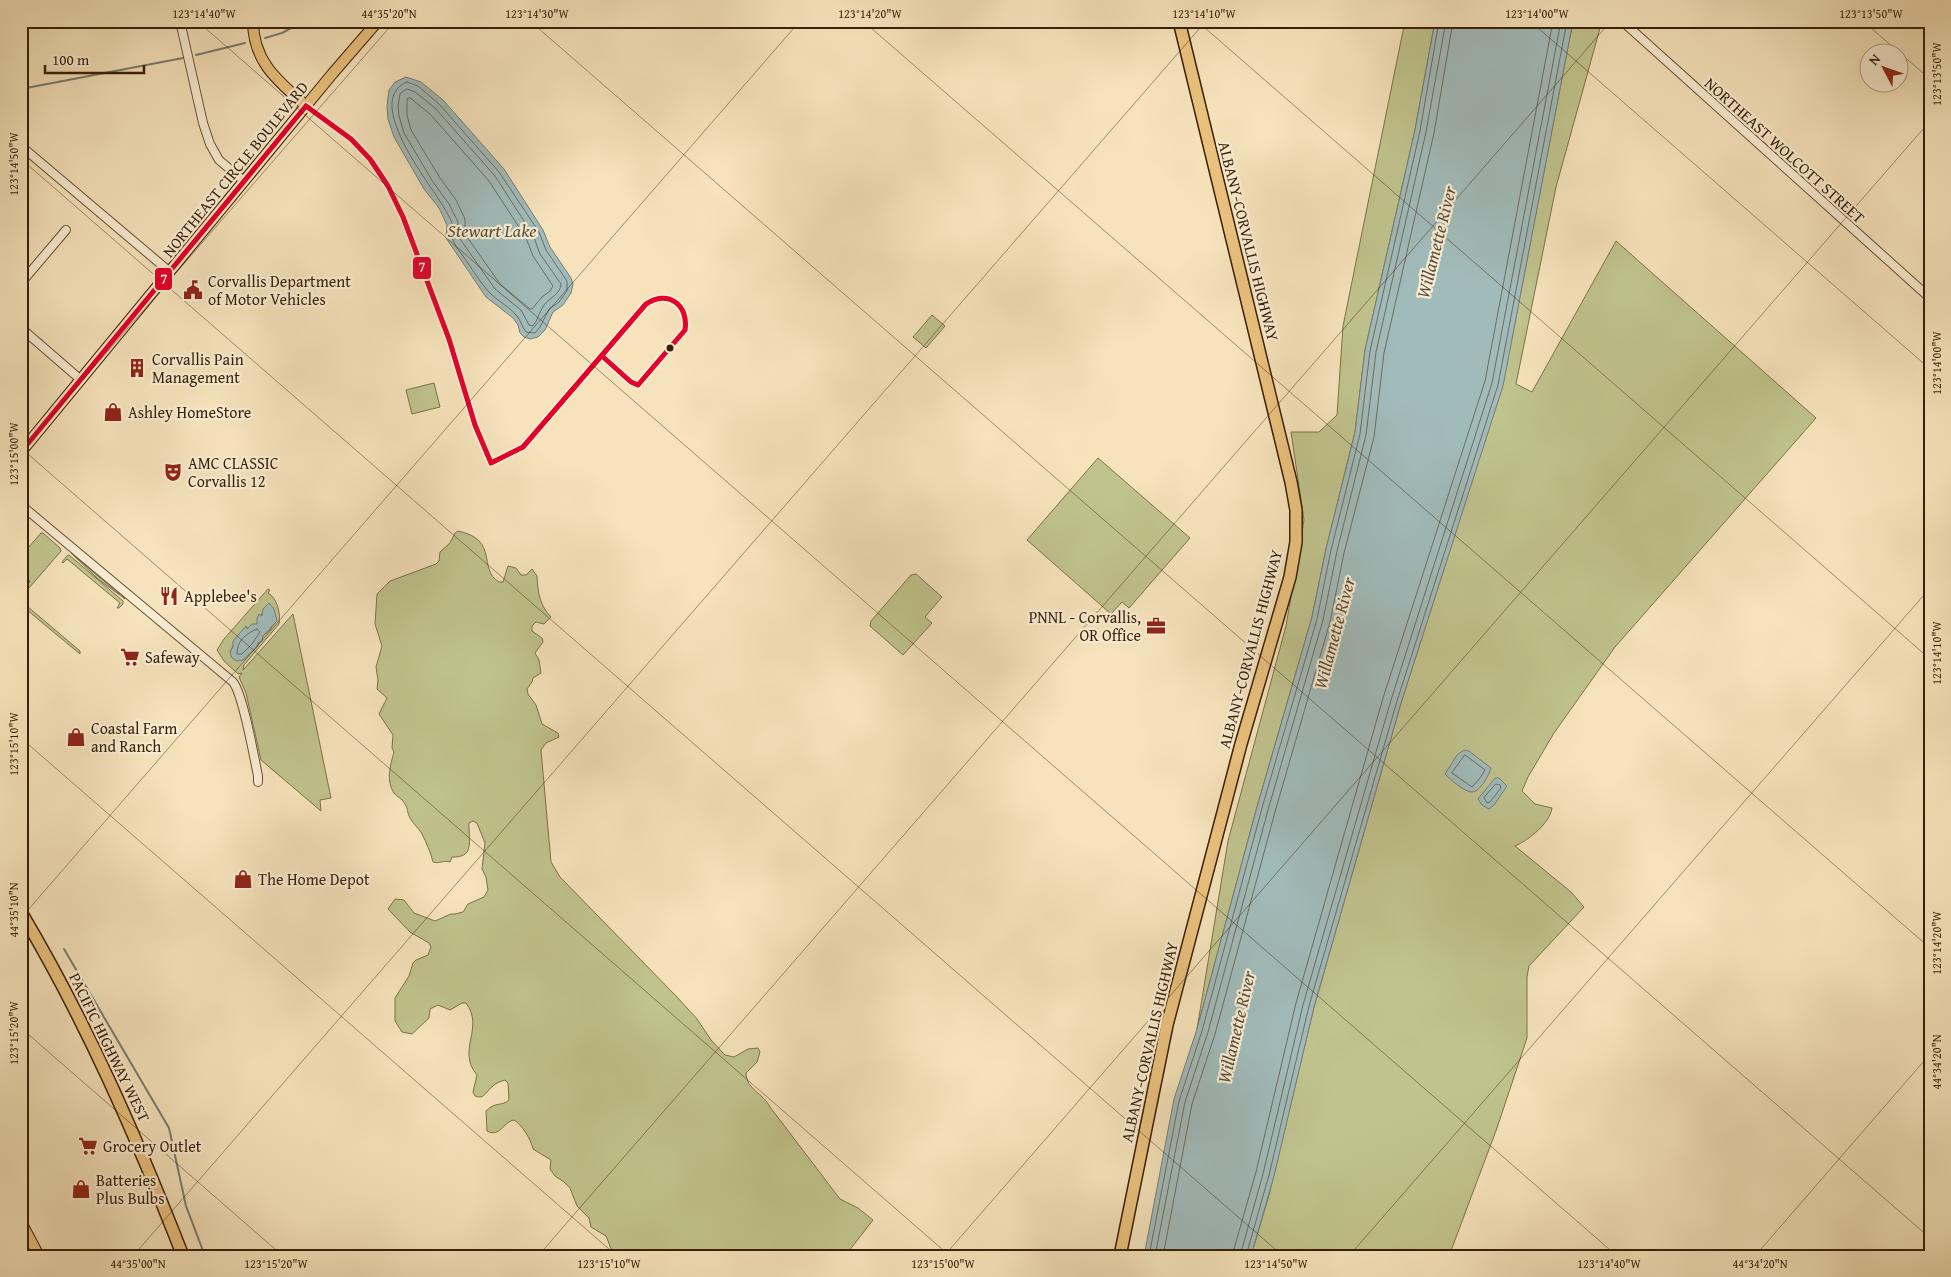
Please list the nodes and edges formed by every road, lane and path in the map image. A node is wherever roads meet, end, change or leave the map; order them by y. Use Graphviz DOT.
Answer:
graph roads {
  1 [pos="180,21"];
  2 [pos="253,21"];
  3 [pos="378,21"];
  4 [pos="1179,21"];
  5 [pos="1622,21"];
  6 [pos="306,106"];
  7 [pos="21,146"];
  8 [pos="244,181"];
  9 [pos="66,230"];
  10 [pos="170,272"];
  11 [pos="21,283"];
  12 [pos="1930,298"];
  13 [pos="21,328"];
  14 [pos="81,380"];
  15 [pos="21,452"];
  16 [pos="21,505"];
  17 [pos="258,782"];
  18 [pos="21,912"];
  19 [pos="21,1222"];
  20 [pos="39,1256"];
  21 [pos="183,1256"];
  22 [pos="1120,1256"];
  1 -- 8 [label="street"];
  2 -- 6 [label="main road"];
  3 -- 6 [label="main road, NORTHEAST CIRCLE BOULEVARD"];
  4 -- 22 [label="highway, ALBANY-CORVALLIS HIGHWAY"];
  5 -- 12 [label="street, NORTHEAST WOLCOTT STREET"];
  6 -- 8 [label="main road, NORTHEAST CIRCLE BOULEVARD"];
  7 -- 10 [label="street"];
  8 -- 10 [label="main road, NORTHEAST CIRCLE BOULEVARD"];
  9 -- 11 [label="street"];
  10 -- 14 [label="main road, NORTHEAST CIRCLE BOULEVARD"];
  13 -- 14 [label="street"];
  14 -- 15 [label="main road, NORTHEAST CIRCLE BOULEVARD"];
  16 -- 17 [label="street"];
  18 -- 21 [label="highway, PACIFIC HIGHWAY WEST"];
  19 -- 20 [label="main road"];
}
